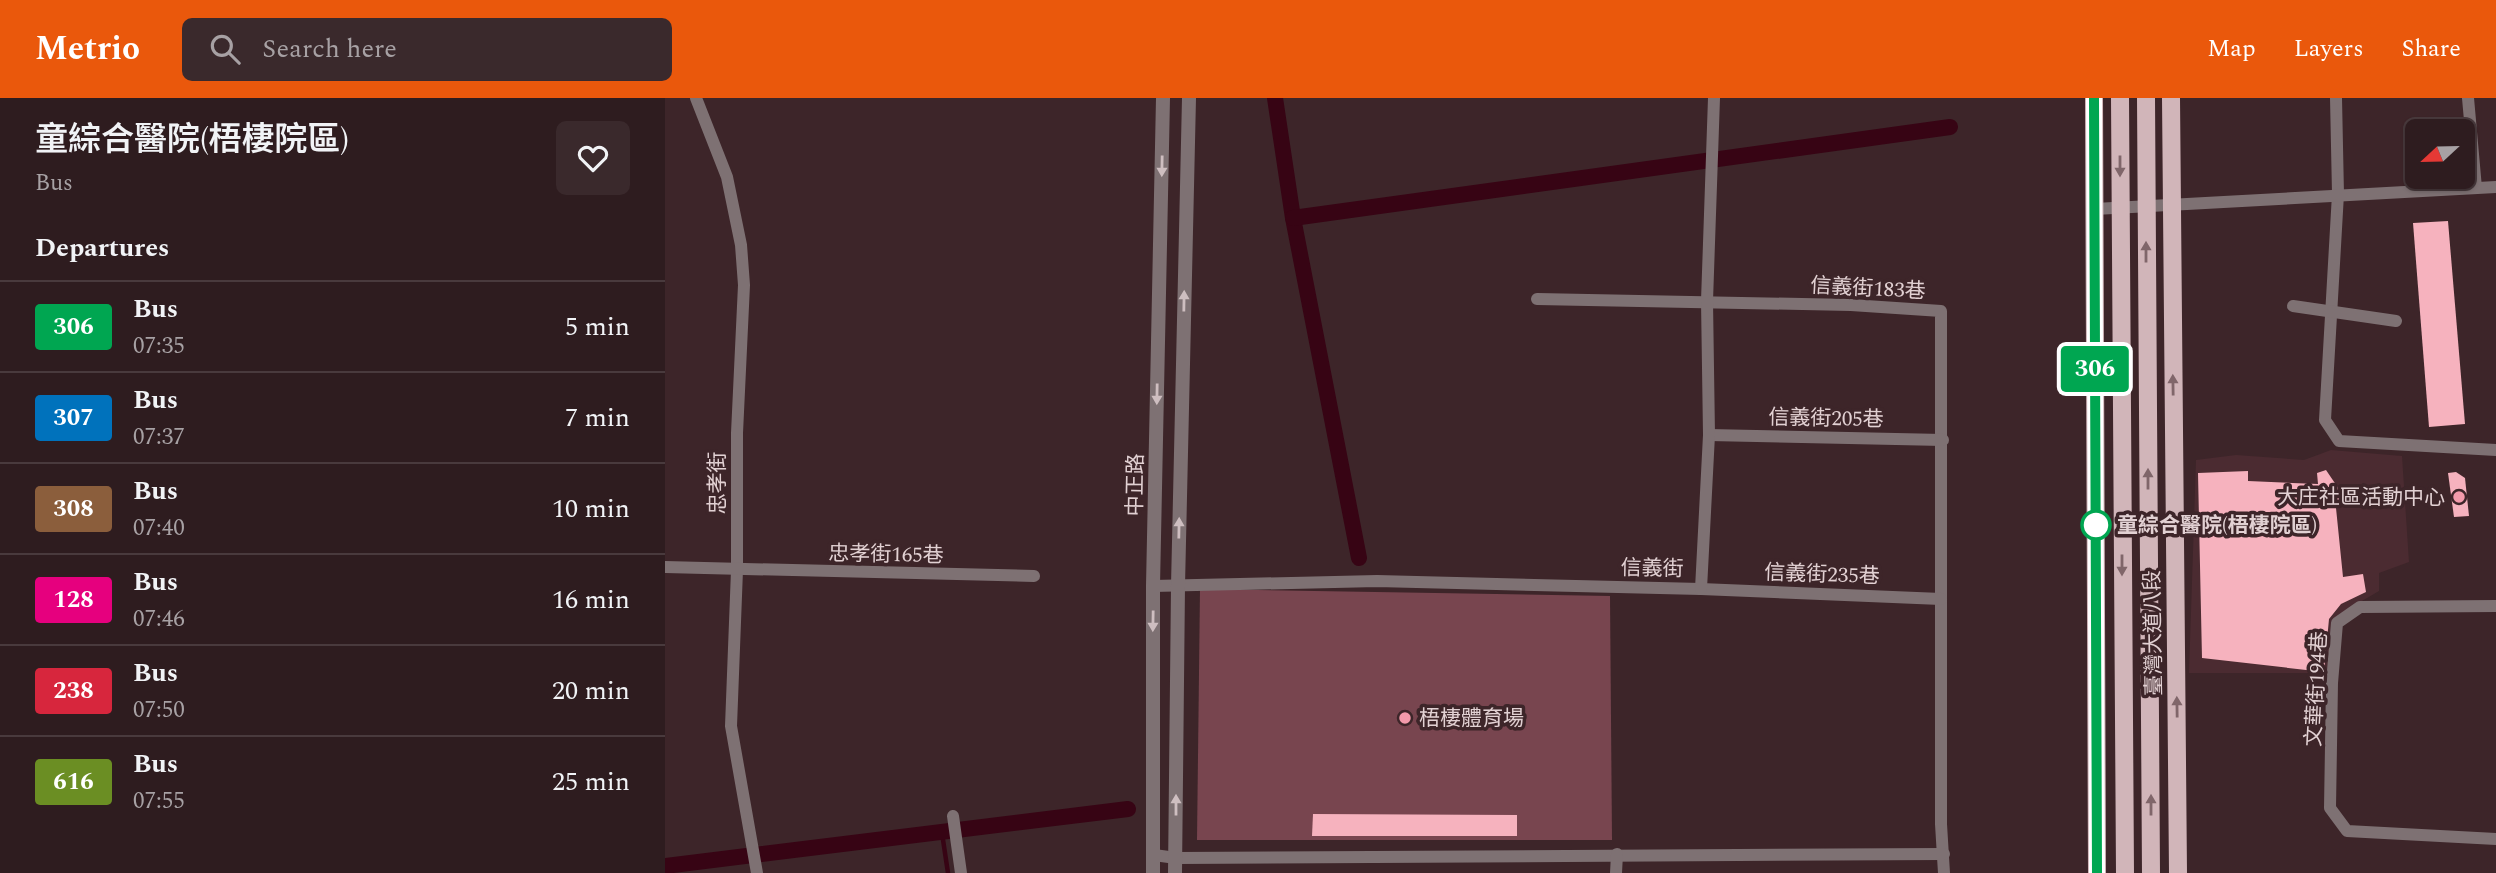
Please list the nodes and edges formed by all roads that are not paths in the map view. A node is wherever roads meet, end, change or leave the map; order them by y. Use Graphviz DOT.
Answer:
graph roads {
  1 [pos="697,98"];
  2 [pos="1164,98"];
  3 [pos="1189,98"];
  4 [pos="1714,98"];
  5 [pos="2094,98"];
  6 [pos="2120,98"];
  7 [pos="2146,98"];
  8 [pos="2171,98"];
  9 [pos="2336,98"];
  10 [pos="2468,98"];
  11 [pos="2496,187"];
  12 [pos="2476,188"];
  13 [pos="2339,194"];
  14 [pos="2171,206"];
  15 [pos="2146,207"];
  16 [pos="2120,208"];
  17 [pos="2095,209"];
  18 [pos="1537,299"];
  19 [pos="1707,301"];
  20 [pos="2293,306"];
  21 [pos="2331,311"];
  22 [pos="2396,321"];
  23 [pos="1709,435"];
  24 [pos="1943,440"];
  25 [pos="2496,450"];
  26 [pos="665,567"];
  27 [pos="737,570"];
  28 [pos="1034,576"];
  29 [pos="1153,586"];
  30 [pos="1178,586"];
  31 [pos="1701,589"];
  32 [pos="1941,598"];
  33 [pos="2496,606"];
  34 [pos="953,816"];
  35 [pos="2496,839"];
  36 [pos="1617,854"];
  37 [pos="1944,854"];
  38 [pos="1154,855"];
  39 [pos="1175,866"];
  40 [pos="757,873"];
  41 [pos="961,873"];
  42 [pos="1153,873"];
  43 [pos="1616,873"];
  44 [pos="1944,873"];
  45 [pos="2097,873"];
  46 [pos="2125,873"];
  47 [pos="2151,873"];
  48 [pos="2178,873"];
  1 -- 27 [label="street, 忠孝街"];
  2 -- 29 [label="street, 中正路, one-way"];
  30 -- 3 [label="street, one-way"];
  4 -- 19 [label="street, 信義街"];
  5 -- 17 [label="main road"];
  6 -- 16 [label="main road, 臺灣大道八段, one-way"];
  7 -- 15 [label="main road, 臺灣大道八段"];
  8 -- 14 [label="main road, 臺灣大道八段"];
  9 -- 13 [label="street"];
  10 -- 12 [label="street"];
  11 -- 12 [label="street"];
  12 -- 13 [label="street"];
  13 -- 14 [label="street"];
  13 -- 21 [label="street"];
  14 -- 15 [label="street"];
  48 -- 14 [label="main road, 臺灣大道八段, one-way"];
  15 -- 16 [label="street"];
  47 -- 15 [label="main road, 臺灣大道八段, one-way"];
  16 -- 17 [label="street"];
  16 -- 46 [label="main road, 臺灣大道八段, one-way"];
  17 -- 45 [label="main road"];
  18 -- 19 [label="street"];
  19 -- 23 [label="street, 信義街"];
  19 -- 24 [label="street, 信義街183巷"];
  20 -- 21 [label="street"];
  21 -- 22 [label="street"];
  21 -- 25 [label="street"];
  23 -- 24 [label="street, 信義街205巷"];
  23 -- 31 [label="street, 信義街"];
  24 -- 32 [label="street"];
  26 -- 27 [label="street, 忠孝街165巷"];
  27 -- 28 [label="street, 忠孝街165巷"];
  27 -- 40 [label="street, 忠孝街"];
  29 -- 30 [label="street, 信義街"];
  29 -- 38 [label="street, 中正路, one-way"];
  30 -- 31 [label="street, 信義街"];
  39 -- 30 [label="street, one-way"];
  31 -- 32 [label="street, 信義街235巷"];
  32 -- 37 [label="street"];
  33 -- 35 [label="street, 文華街194巷"];
  34 -- 41 [label="street"];
  36 -- 37 [label="street"];
  36 -- 39 [label="street"];
  36 -- 43 [label="street"];
  37 -- 44 [label="street"];
  38 -- 39 [label="street"];
  38 -- 42 [label="street, 中正路"];
}
